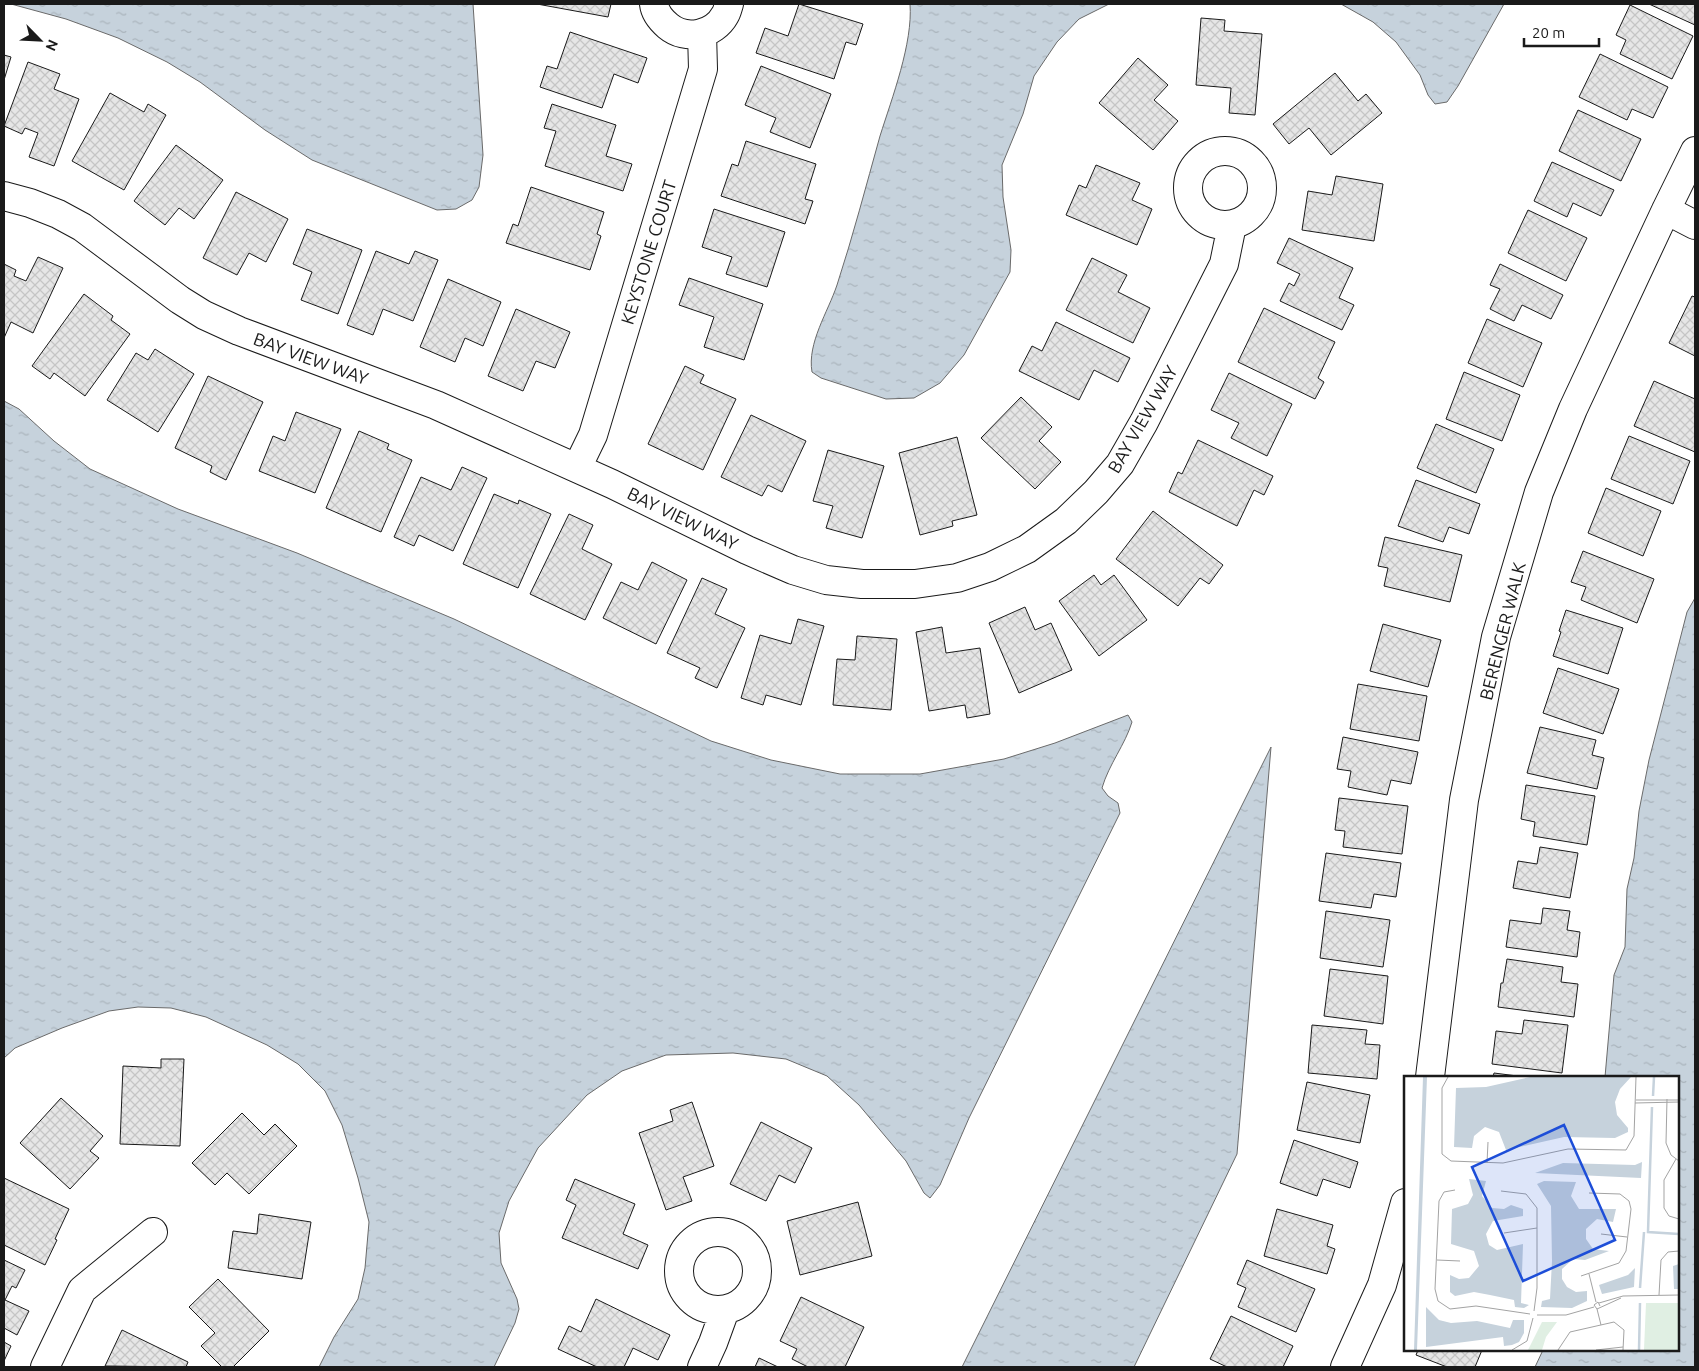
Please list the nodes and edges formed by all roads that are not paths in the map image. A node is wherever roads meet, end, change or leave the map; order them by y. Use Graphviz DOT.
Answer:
graph roads {
  1 [pos="654,4"];
  2 [pos="729,4"];
  3 [pos="702,33"];
  4 [pos="1695,152"];
  5 [pos="4,196"];
  6 [pos="1666,210"];
  7 [pos="1232,225"];
  8 [pos="1695,225"];
  9 [pos="577,468"];
  10 [pos="1430,1076"];
  11 [pos="1404,1207"];
  12 [pos="153,1232"];
  13 [pos="724,1310"];
  14 [pos="45,1367"];
  15 [pos="702,1367"];
  16 [pos="1345,1367"];
  1 -- 3 [label="street"];
  2 -- 3 [label="street"];
  3 -- 9 [label="street, KEYSTONE COURT"];
  4 -- 6 [label="street, BERENGER WALK"];
  5 -- 9 [label="street, BAY VIEW WAY"];
  6 -- 8 [label="street"];
  6 -- 10 [label="street, BERENGER WALK"];
  7 -- 9 [label="street, BAY VIEW WAY"];
  11 -- 16 [label="street"];
  12 -- 14 [label="street"];
  13 -- 15 [label="street"];
}
